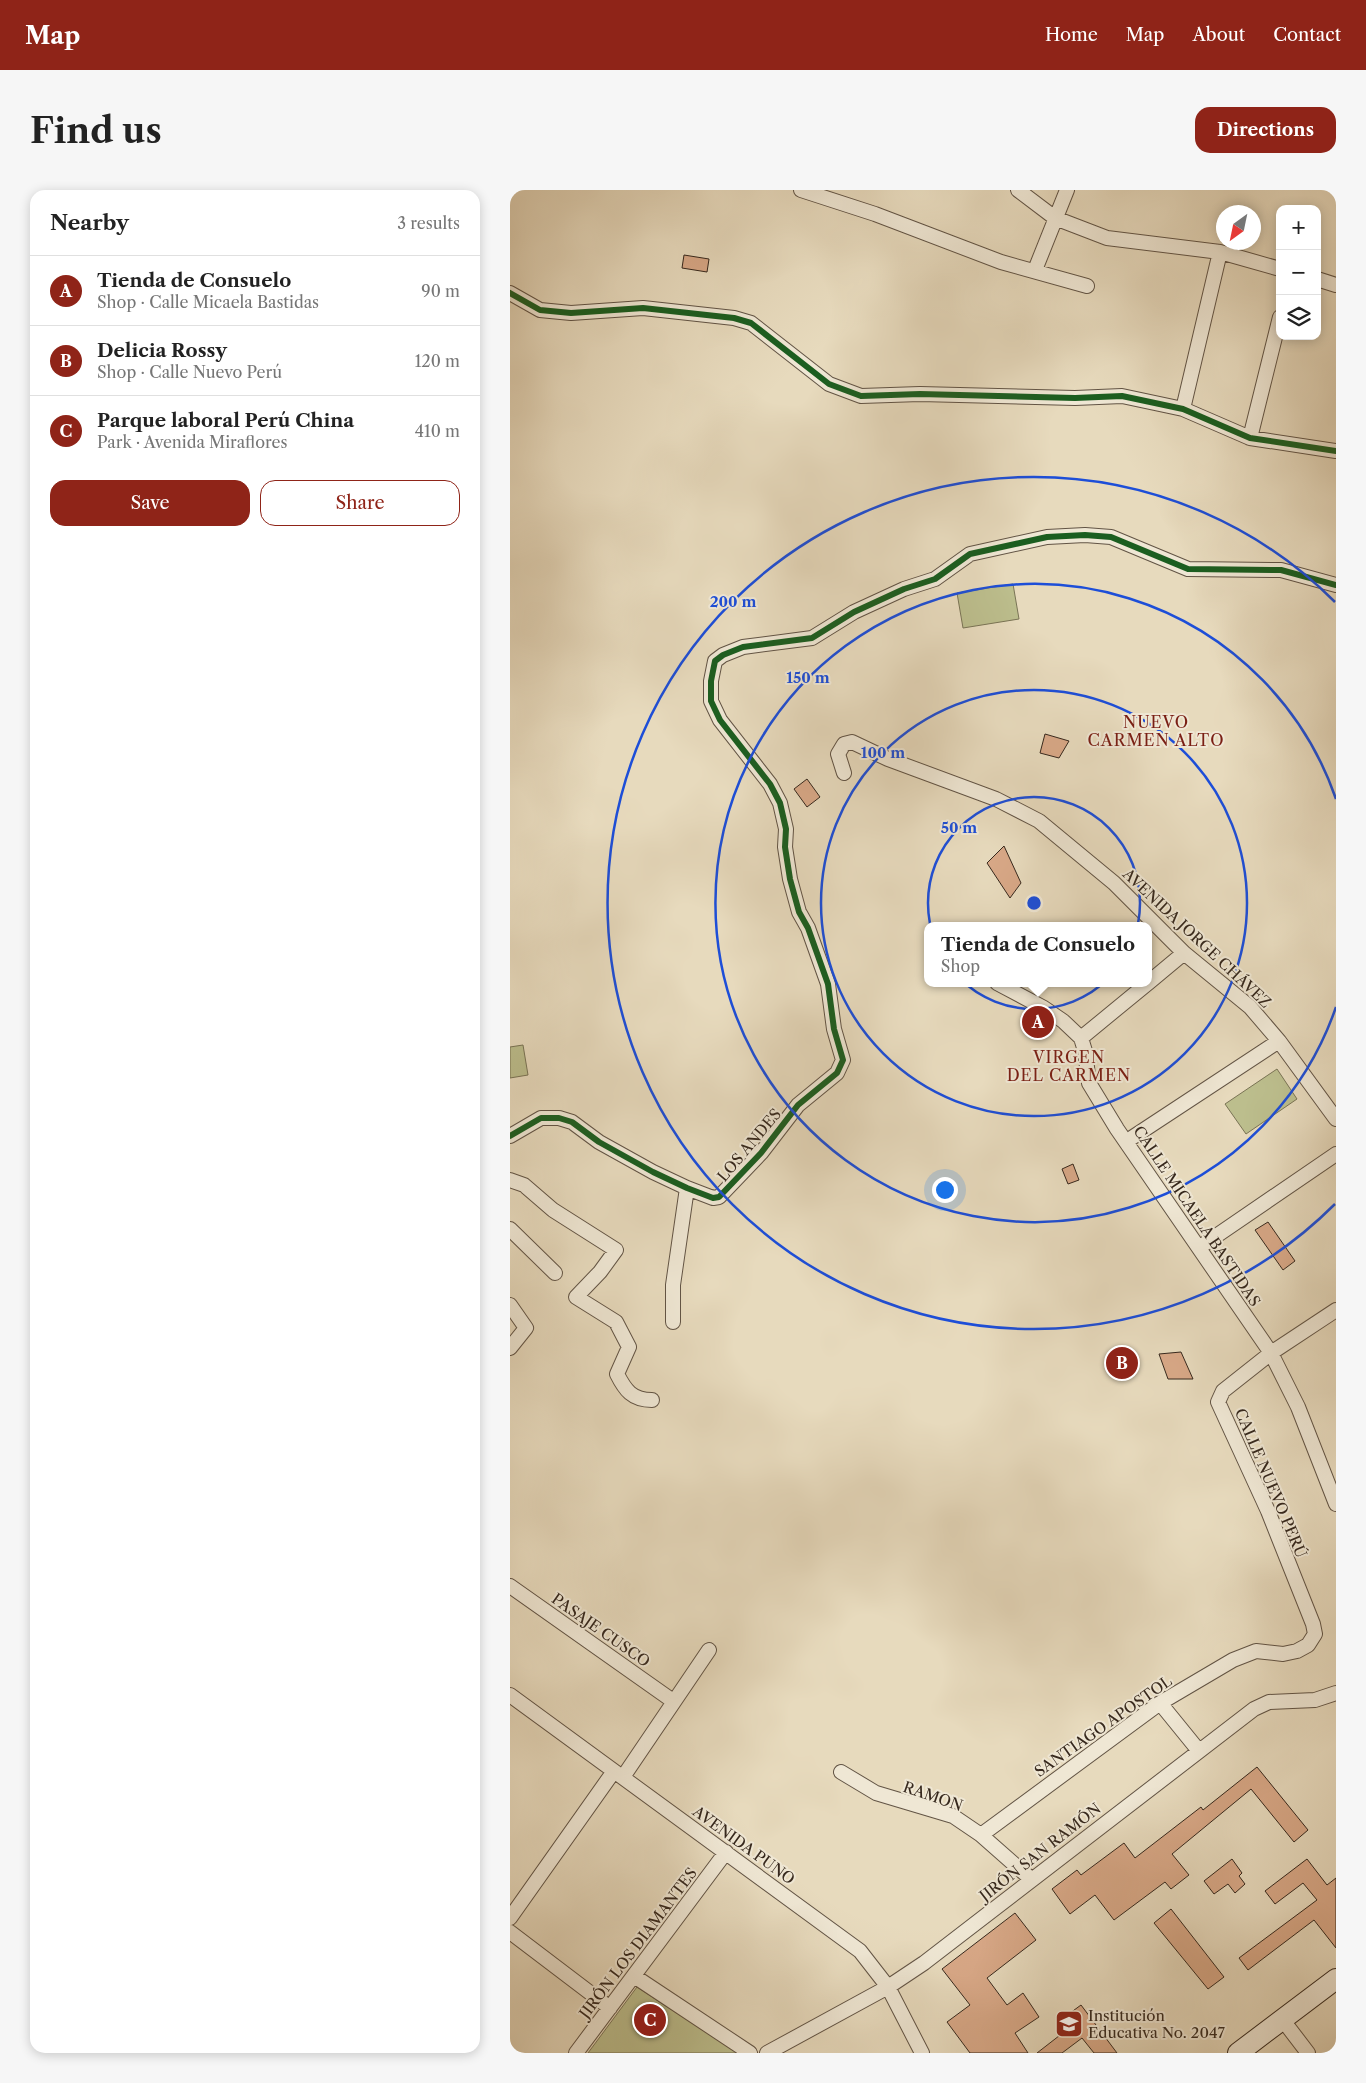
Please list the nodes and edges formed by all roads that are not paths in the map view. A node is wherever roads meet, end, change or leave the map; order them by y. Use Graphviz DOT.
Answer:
graph roads {
  1 [pos="801,190"];
  2 [pos="1018,190"];
  3 [pos="1067,190"];
  4 [pos="1055,218"];
  5 [pos="1220,252"];
  6 [pos="1276,268"];
  7 [pos="1035,270"];
  8 [pos="1321,280"];
  9 [pos="1336,284"];
  10 [pos="1087,286"];
  11 [pos="510,293"];
  12 [pos="1276,333"];
  13 [pos="1183,409"];
  14 [pos="1250,438"];
  15 [pos="1336,451"];
  16 [pos="1336,585"];
  17 [pos="844,773"];
  18 [pos="1184,953"];
  19 [pos="1152,980"];
  20 [pos="1005,987"];
  21 [pos="1143,987"];
  22 [pos="1081,1038"];
  23 [pos="1279,1041"];
  24 [pos="1336,1119"];
  25 [pos="510,1136"];
  26 [pos="1127,1141"];
  27 [pos="1336,1154"];
  28 [pos="510,1180"];
  29 [pos="687,1188"];
  30 [pos="510,1230"];
  31 [pos="1200,1247"];
  32 [pos="555,1273"];
  33 [pos="510,1305"];
  34 [pos="1336,1310"];
  35 [pos="673,1322"];
  36 [pos="510,1348"];
  37 [pos="1271,1353"];
  38 [pos="652,1400"];
  39 [pos="1336,1504"];
  40 [pos="510,1586"];
  41 [pos="1308,1645"];
  42 [pos="709,1650"];
  43 [pos="1336,1693"];
  44 [pos="510,1695"];
  45 [pos="673,1701"];
  46 [pos="1160,1703"];
  47 [pos="1199,1751"];
  48 [pos="841,1772"];
  49 [pos="619,1774"];
  50 [pos="981,1835"];
  51 [pos="726,1852"];
  52 [pos="1031,1879"];
  53 [pos="510,1918"];
  54 [pos="510,1932"];
  55 [pos="634,1976"];
  56 [pos="1336,1979"];
  57 [pos="888,1987"];
  58 [pos="610,2008"];
  59 [pos="1282,2019"];
  60 [pos="576,2053"];
  61 [pos="750,2053"];
  62 [pos="767,2053"];
  63 [pos="922,2053"];
  64 [pos="1238,2053"];
  65 [pos="1308,2053"];
  1 -- 7 [label="street"];
  2 -- 4 [label="street"];
  3 -- 4 [label="street"];
  4 -- 5 [label="street"];
  4 -- 7 [label="street"];
  5 -- 6 [label="street"];
  5 -- 13 [label="street"];
  7 -- 10 [label="street"];
  8 -- 9 [label="street"];
  11 -- 13 [label="street"];
  12 -- 14 [label="street"];
  13 -- 14 [label="street"];
  14 -- 15 [label="street"];
  16 -- 29 [label="street, LOS ANDES"];
  17 -- 18 [label="street, AVENIDA JORGE CHÁVEZ"];
  18 -- 19 [label="street"];
  18 -- 23 [label="street, AVENIDA JORGE CHÁVEZ"];
  20 -- 22 [label="street"];
  21 -- 22 [label="street"];
  22 -- 26 [label="street, CALLE MICAELA BASTIDAS"];
  23 -- 24 [label="street, AVENIDA JORGE CHÁVEZ"];
  23 -- 26 [label="street"];
  25 -- 29 [label="street, LOS ANDES"];
  26 -- 31 [label="street, CALLE MICAELA BASTIDAS"];
  27 -- 31 [label="street"];
  28 -- 38 [label="street"];
  29 -- 35 [label="street"];
  30 -- 32 [label="street"];
  31 -- 37 [label="street, CALLE MICAELA BASTIDAS"];
  33 -- 36 [label="street"];
  34 -- 37 [label="street, CALLE NUEVO PERÚ"];
  37 -- 39 [label="street, CALLE MICAELA BASTIDAS"];
  37 -- 41 [label="street, CALLE NUEVO PERÚ"];
  40 -- 45 [label="street, PASAJE CUSCO"];
  41 -- 46 [label="street, SANTIAGO APOSTOL"];
  42 -- 45 [label="street"];
  43 -- 47 [label="street, JIRÓN SAN RAMÓN"];
  44 -- 49 [label="street, AVENIDA PUNO"];
  45 -- 49 [label="street"];
  46 -- 47 [label="street"];
  46 -- 50 [label="street, SANTIAGO APOSTOL"];
  47 -- 52 [label="street, JIRÓN SAN RAMÓN"];
  48 -- 50 [label="street, RAMON"];
  49 -- 51 [label="street, AVENIDA PUNO"];
  49 -- 53 [label="street"];
  50 -- 52 [label="street, RAMON"];
  51 -- 55 [label="street, JIRÓN LOS DIAMANTES"];
  51 -- 57 [label="street, AVENIDA PUNO"];
  52 -- 57 [label="street, JIRÓN SAN RAMÓN"];
  54 -- 58 [label="street"];
  55 -- 58 [label="street, JIRÓN LOS DIAMANTES"];
  55 -- 61 [label="street"];
  56 -- 59 [label="street"];
  57 -- 62 [label="street, JIRÓN SAN RAMÓN"];
  57 -- 63 [label="street, AVENIDA PUNO"];
  58 -- 60 [label="street, JIRÓN LOS DIAMANTES"];
  59 -- 64 [label="street"];
  59 -- 65 [label="street"];
}
